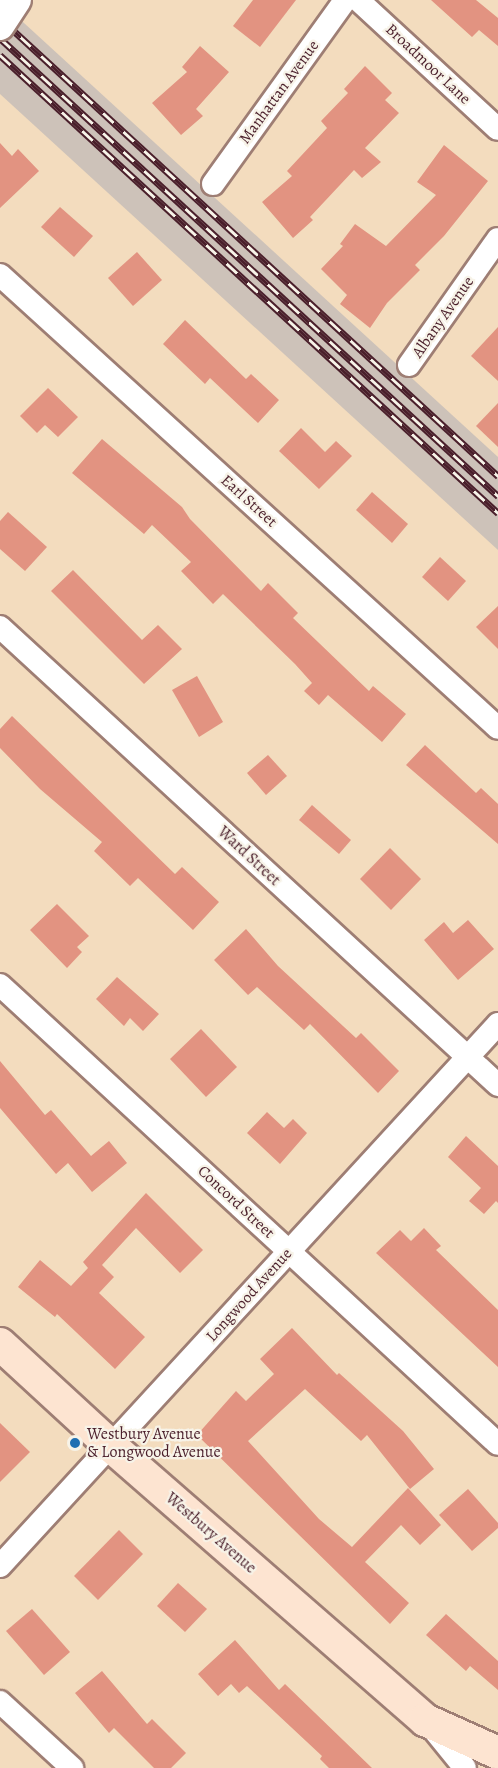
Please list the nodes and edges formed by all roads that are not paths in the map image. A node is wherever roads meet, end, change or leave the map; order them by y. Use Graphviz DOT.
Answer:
graph roads {
  1 [pos="17,0"];
  2 [pos="345,0"];
  3 [pos="358,0"];
  4 [pos="0,26"];
  5 [pos="498,129"];
  6 [pos="213,183"];
  7 [pos="498,239"];
  8 [pos="0,275"];
  9 [pos="409,365"];
  10 [pos="0,627"];
  11 [pos="498,728"];
  12 [pos="0,985"];
  13 [pos="498,1024"];
  14 [pos="468,1057"];
  15 [pos="498,1085"];
  16 [pos="289,1251"];
  17 [pos="0,1344"];
  18 [pos="498,1444"];
  19 [pos="111,1446"];
  20 [pos="0,1566"];
  21 [pos="0,1702"];
  22 [pos="425,1720"];
  23 [pos="498,1754"];
  24 [pos="72,1768"];
  25 [pos="465,1768"];
  1 -- 4 [label="street, bridge"];
  2 -- 6 [label="street, Manhattan Avenue"];
  3 -- 5 [label="street, Broadmoor Lane"];
  7 -- 9 [label="street, Albany Avenue"];
  8 -- 11 [label="street, Earl Street"];
  10 -- 14 [label="street, Ward Street"];
  12 -- 16 [label="street, Concord Street"];
  13 -- 14 [label="street, Longwood Avenue"];
  14 -- 15 [label="street, Ward Street"];
  14 -- 16 [label="street, Longwood Avenue"];
  16 -- 18 [label="street, Concord Street"];
  16 -- 19 [label="street, Longwood Avenue"];
  17 -- 19 [label="main road, Westbury Avenue"];
  19 -- 20 [label="street, Longwood Avenue"];
  19 -- 22 [label="main road, Westbury Avenue"];
  21 -- 24 [label="street"];
  22 -- 23 [label="main road, Westbury Avenue"];
  22 -- 25 [label="street, Westbury Avenue"];
}
